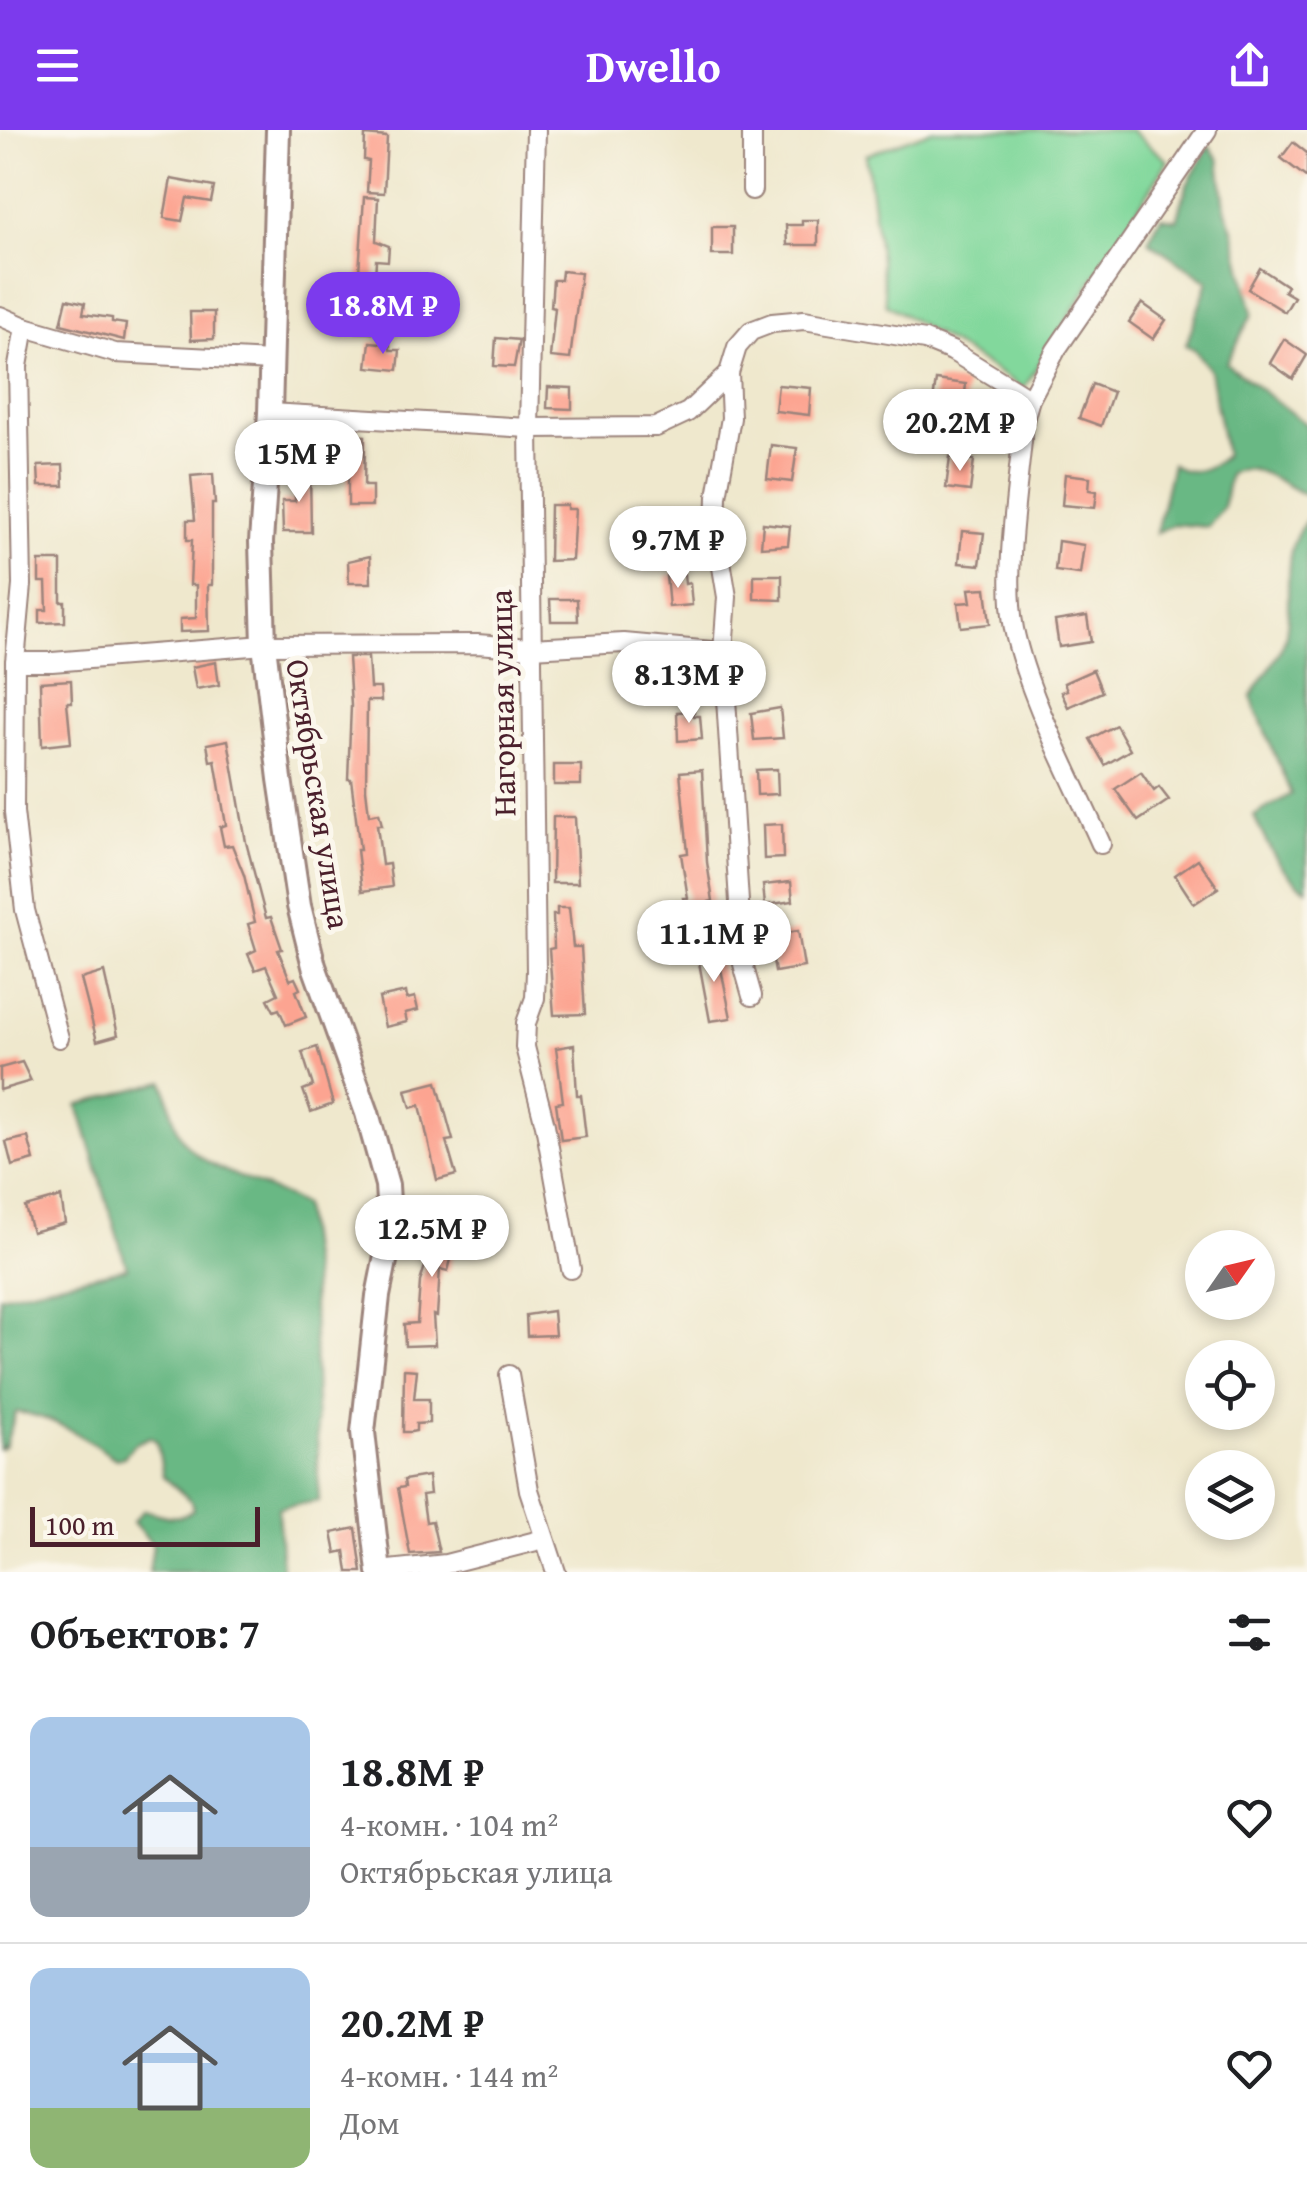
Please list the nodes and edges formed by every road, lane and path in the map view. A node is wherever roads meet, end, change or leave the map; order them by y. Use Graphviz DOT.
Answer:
graph roads {
  1 [pos="278,130"];
  2 [pos="536,130"];
  3 [pos="752,130"];
  4 [pos="1206,130"];
  5 [pos="752,190"];
  6 [pos="0,316"];
  7 [pos="25,327"];
  8 [pos="270,361"];
  9 [pos="729,374"];
  10 [pos="1030,399"];
  11 [pos="270,413"];
  12 [pos="529,428"];
  13 [pos="264,645"];
  14 [pos="530,648"];
  15 [pos="723,652"];
  16 [pos="15,662"];
  17 [pos="1101,844"];
  18 [pos="752,996"];
  19 [pos="58,1038"];
  20 [pos="571,1269"];
  21 [pos="509,1375"];
  22 [pos="544,1539"];
  23 [pos="379,1571"];
  24 [pos="556,1572"];
  1 -- 8 [label="street, Октябрьская улица"];
  2 -- 12 [label="street, Нагорная улица"];
  3 -- 5 [label="street"];
  4 -- 10 [label="street"];
  6 -- 7 [label="street"];
  7 -- 8 [label="street"];
  7 -- 16 [label="street"];
  8 -- 11 [label="street, Октябрьская улица"];
  9 -- 10 [label="street"];
  9 -- 12 [label="street"];
  9 -- 15 [label="street"];
  10 -- 17 [label="street"];
  11 -- 12 [label="street"];
  11 -- 13 [label="street, Октябрьская улица"];
  12 -- 14 [label="street, Нагорная улица"];
  13 -- 14 [label="street"];
  13 -- 16 [label="street"];
  13 -- 23 [label="street, Октябрьская улица"];
  14 -- 15 [label="street"];
  14 -- 20 [label="street, Нагорная улица"];
  15 -- 18 [label="street"];
  16 -- 19 [label="street"];
  21 -- 22 [label="street"];
  22 -- 23 [label="street"];
  22 -- 24 [label="street"];
}
